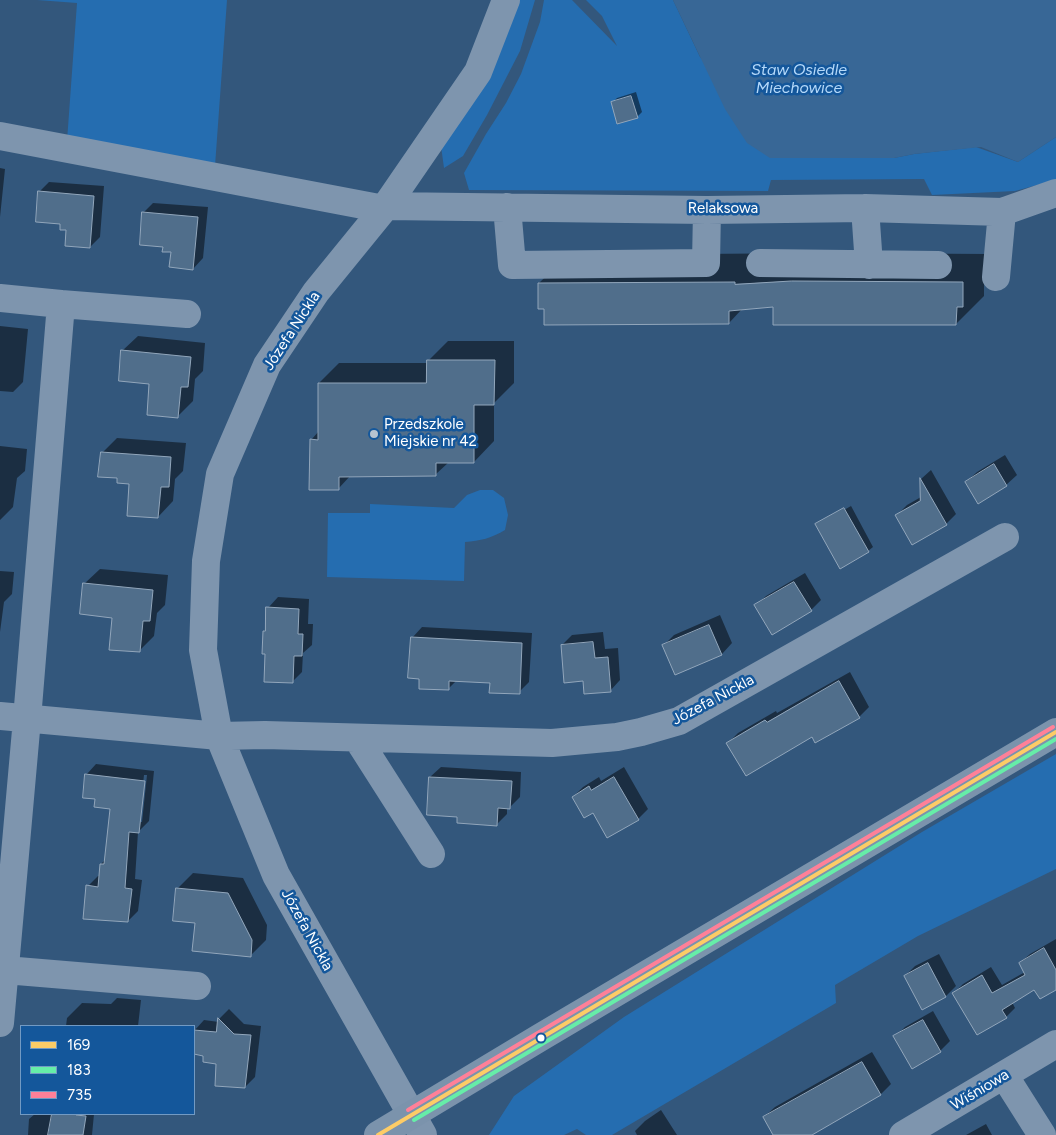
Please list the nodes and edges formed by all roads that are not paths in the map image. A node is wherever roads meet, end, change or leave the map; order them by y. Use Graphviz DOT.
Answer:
graph roads {
  1 [pos="506,0"];
  2 [pos="0,136"];
  3 [pos="1056,193"];
  4 [pos="385,207"];
  5 [pos="507,207"];
  6 [pos="865,208"];
  7 [pos="707,210"];
  8 [pos="1002,212"];
  9 [pos="760,263"];
  10 [pos="869,264"];
  11 [pos="938,265"];
  12 [pos="996,277"];
  13 [pos="0,298"];
  14 [pos="61,304"];
  15 [pos="187,314"];
  16 [pos="1005,537"];
  17 [pos="0,716"];
  18 [pos="28,719"];
  19 [pos="1056,732"];
  20 [pos="219,736"];
  21 [pos="357,738"];
  22 [pos="431,854"];
  23 [pos="5,970"];
  24 [pos="197,986"];
  25 [pos="0,1023"];
  26 [pos="1056,1044"];
  27 [pos="1004,1075"];
  28 [pos="417,1125"];
  29 [pos="378,1135"];
  30 [pos="903,1135"];
  31 [pos="1042,1135"];
  1 -- 4 [label="street, Józefa Nickla"];
  2 -- 4 [label="street, Relaksowa"];
  3 -- 8 [label="street, Relaksowa"];
  4 -- 5 [label="street, Relaksowa"];
  4 -- 20 [label="street, Józefa Nickla"];
  5 -- 7 [label="street, Relaksowa"];
  5 -- 7 [label="street"];
  6 -- 7 [label="street, Relaksowa"];
  6 -- 8 [label="street, Relaksowa"];
  6 -- 10 [label="street"];
  8 -- 12 [label="street"];
  9 -- 10 [label="street"];
  10 -- 11 [label="street"];
  13 -- 14 [label="street"];
  14 -- 15 [label="street"];
  14 -- 18 [label="street"];
  16 -- 21 [label="street, Józefa Nickla"];
  17 -- 18 [label="street, Józefa Nickla"];
  18 -- 20 [label="street, Józefa Nickla"];
  18 -- 23 [label="street"];
  19 -- 28 [label="main road"];
  20 -- 21 [label="street, Józefa Nickla"];
  20 -- 28 [label="street, Józefa Nickla"];
  21 -- 22 [label="street"];
  23 -- 24 [label="street"];
  23 -- 25 [label="street"];
  26 -- 27 [label="street, Wiśniowa"];
  27 -- 30 [label="street, Wiśniowa"];
  27 -- 31 [label="street"];
  28 -- 29 [label="main road"];
}
